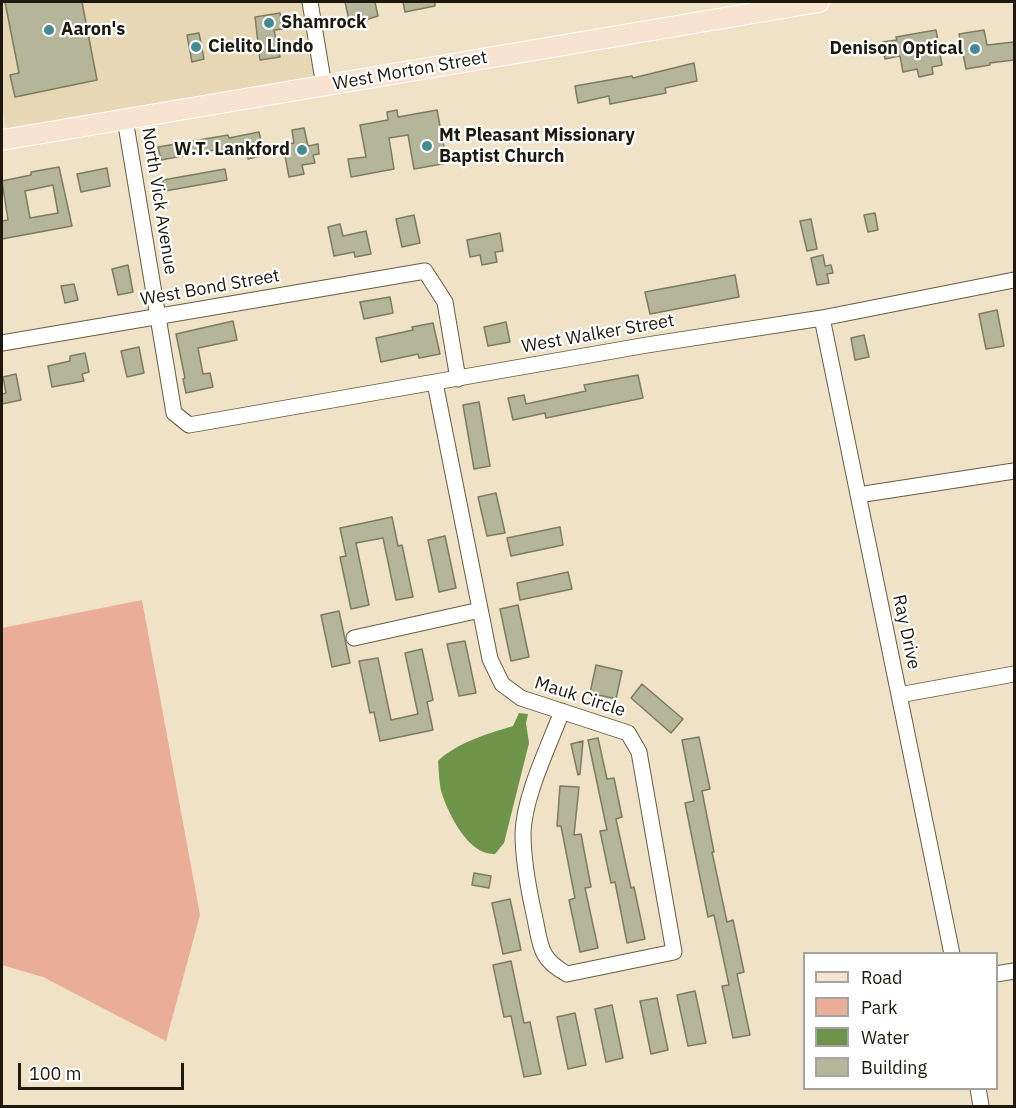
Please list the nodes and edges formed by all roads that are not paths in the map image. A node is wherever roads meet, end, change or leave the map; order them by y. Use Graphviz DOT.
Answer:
graph roads {
  1 [pos="310,2"];
  2 [pos="819,2"];
  3 [pos="324,86"];
  4 [pos="125,119"];
  5 [pos="2,140"];
  6 [pos="1014,280"];
  7 [pos="158,317"];
  8 [pos="822,318"];
  9 [pos="2,343"];
  10 [pos="458,379"];
  11 [pos="435,383"];
  12 [pos="189,425"];
  13 [pos="1014,471"];
  14 [pos="858,495"];
  15 [pos="480,609"];
  16 [pos="354,638"];
  17 [pos="1014,674"];
  18 [pos="899,695"];
  19 [pos="562,711"];
  20 [pos="952,952"];
  21 [pos="1014,971"];
  22 [pos="998,974"];
  23 [pos="978,1090"];
  24 [pos="981,1107"];
  1 -- 3 [label="street"];
  2 -- 3 [label="main road, West Morton Street"];
  3 -- 4 [label="main road, West Morton Street"];
  4 -- 5 [label="main road, West Morton Street"];
  4 -- 7 [label="street, North Vick Avenue"];
  6 -- 8 [label="street, West Walker Street"];
  7 -- 9 [label="street, West Bond Street"];
  7 -- 10 [label="street, West Bond Street"];
  7 -- 12 [label="street, North Vick Avenue"];
  8 -- 10 [label="street, West Walker Street"];
  8 -- 14 [label="street, Ray Drive"];
  10 -- 11 [label="street, West Walker Street"];
  11 -- 12 [label="street, West Walker Street"];
  11 -- 15 [label="street, Mauk Circle"];
  13 -- 14 [label="street"];
  14 -- 18 [label="street, Ray Drive"];
  15 -- 16 [label="street"];
  15 -- 19 [label="street, Mauk Circle"];
  17 -- 18 [label="street"];
  18 -- 20 [label="street, Ray Drive"];
  19 -- 19 [label="street, Mauk Circle"];
  21 -- 22 [label="street"];
  23 -- 24 [label="street"];
}
